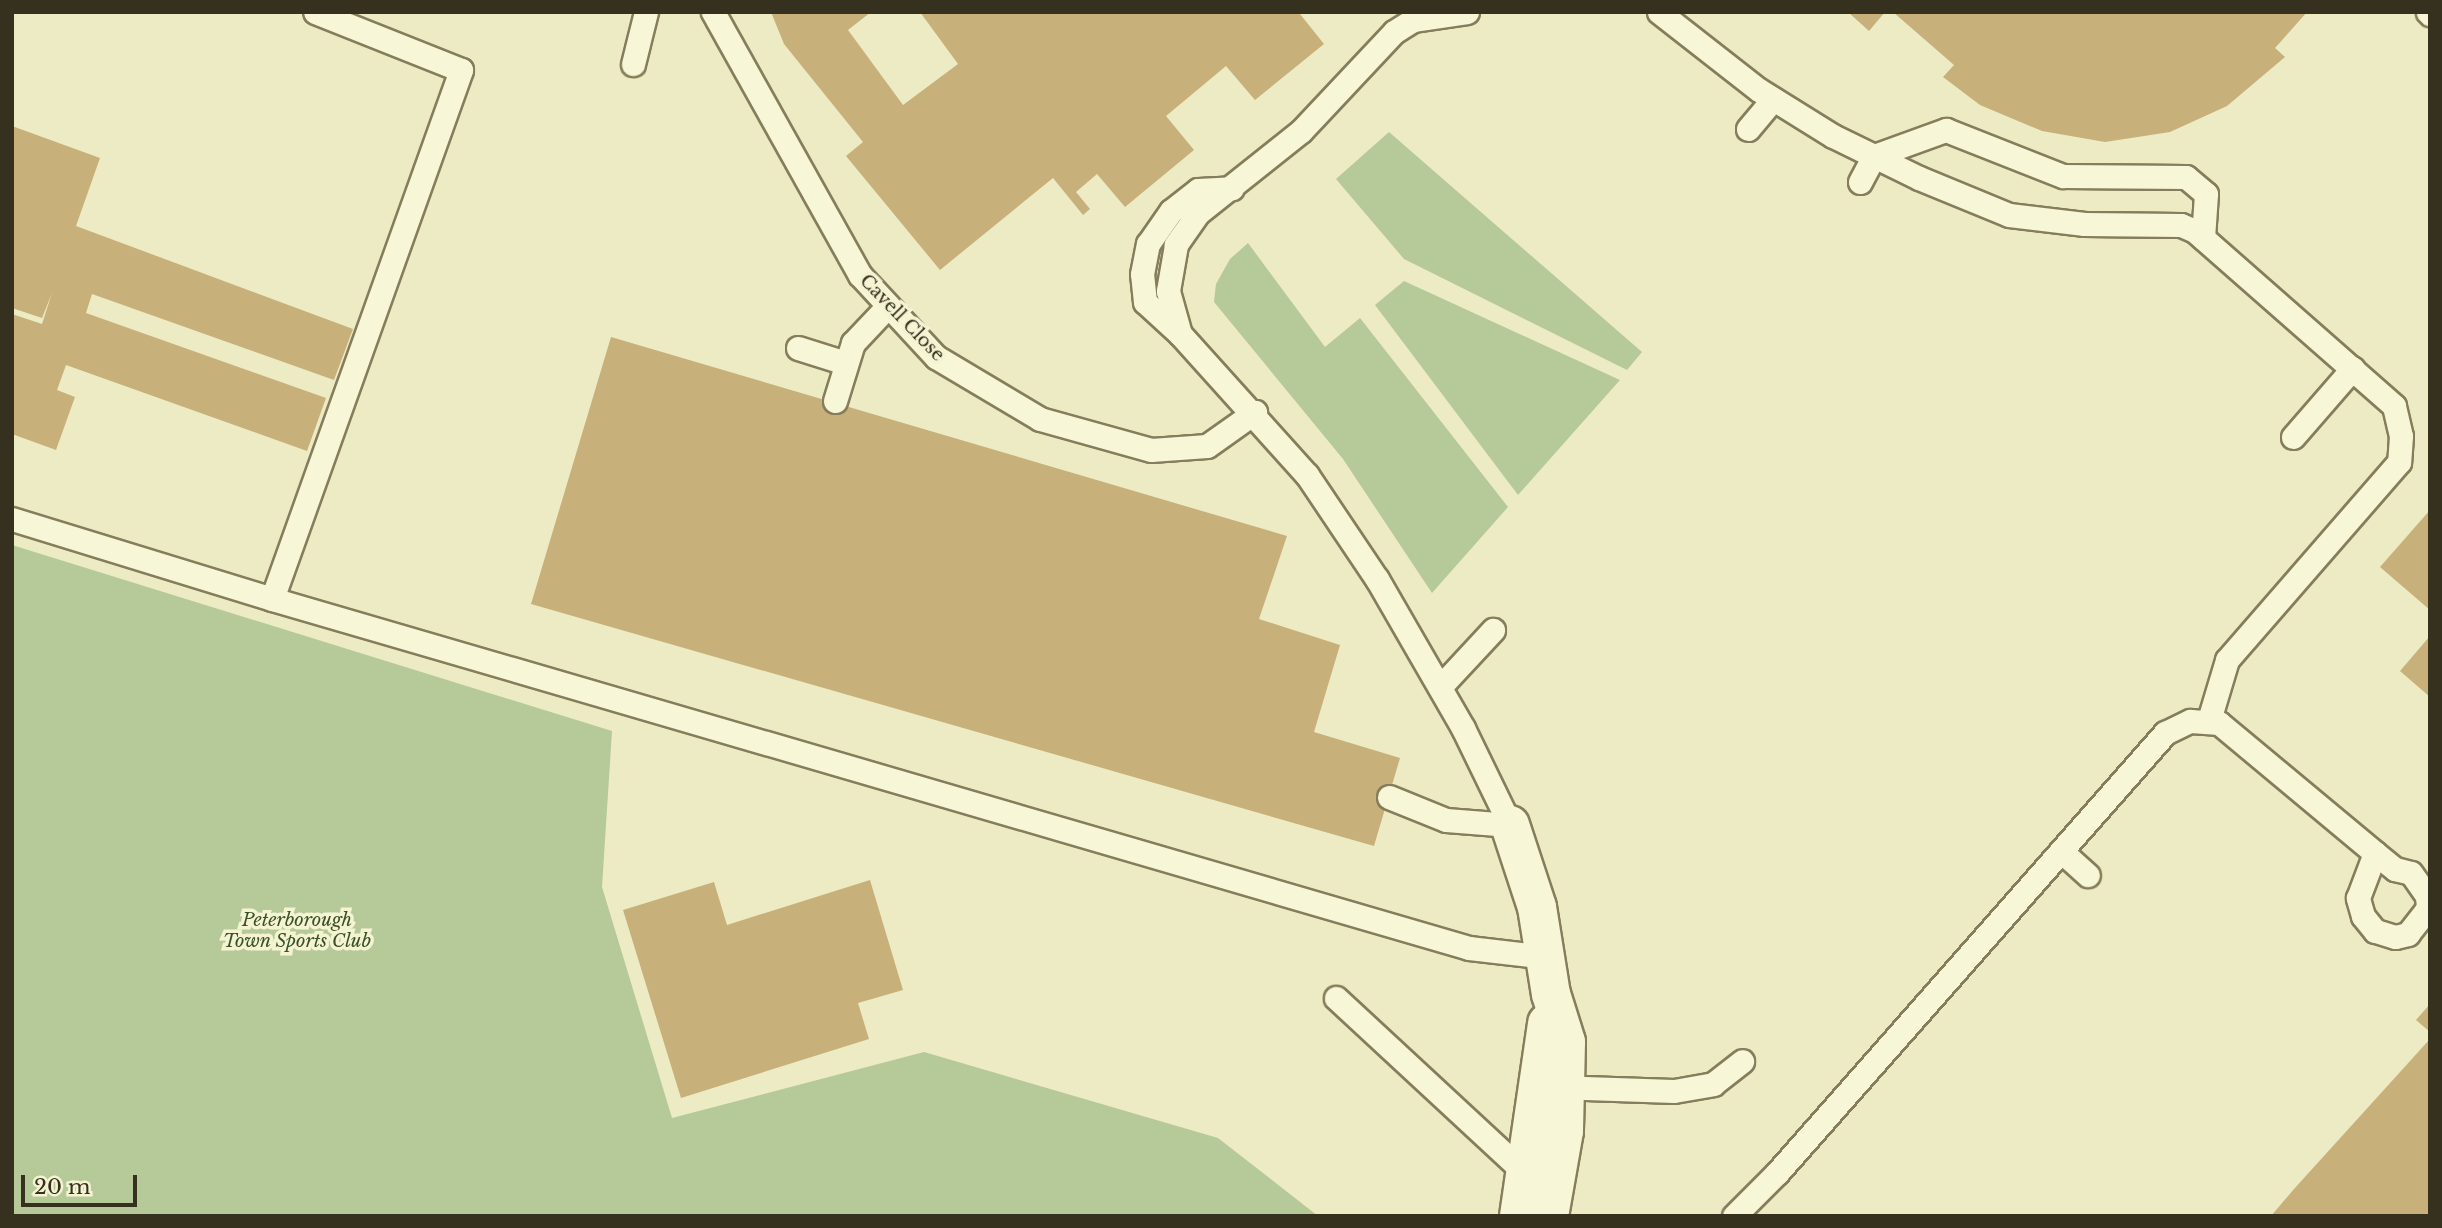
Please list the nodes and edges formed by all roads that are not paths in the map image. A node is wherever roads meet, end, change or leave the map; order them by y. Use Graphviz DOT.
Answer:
graph roads {
  1 [pos="315,12"];
  2 [pos="646,12"];
  3 [pos="713,12"];
  4 [pos="1467,12"];
  5 [pos="1659,12"];
  6 [pos="1416,16"];
  7 [pos="633,64"];
  8 [pos="1773,99"];
  9 [pos="1748,129"];
  10 [pos="1874,156"];
  11 [pos="1860,182"];
  12 [pos="2203,238"];
  13 [pos="888,306"];
  14 [pos="798,348"];
  15 [pos="846,363"];
  16 [pos="2353,368"];
  17 [pos="835,401"];
  18 [pos="1255,412"];
  19 [pos="2292,437"];
  20 [pos="12,519"];
  21 [pos="272,600"];
  22 [pos="1493,630"];
  23 [pos="1440,687"];
  24 [pos="2209,720"];
  25 [pos="1389,797"];
  26 [pos="1510,825"];
  27 [pos="2061,851"];
  28 [pos="2375,853"];
  29 [pos="2088,874"];
  30 [pos="1549,975"];
  31 [pos="1336,998"];
  32 [pos="1742,1061"];
  33 [pos="1553,1087"];
  34 [pos="1543,1191"];
  35 [pos="1519,1216"];
  36 [pos="1734,1216"];
  1 -- 21 [label="lane"];
  2 -- 7 [label="lane"];
  3 -- 13 [label="lane, Cavell Close"];
  4 -- 6 [label="lane"];
  5 -- 8 [label="lane"];
  6 -- 18 [label="lane"];
  8 -- 9 [label="lane"];
  8 -- 10 [label="lane"];
  10 -- 11 [label="lane"];
  10 -- 12 [label="lane"];
  10 -- 12 [label="lane"];
  12 -- 16 [label="lane"];
  13 -- 15 [label="lane"];
  13 -- 18 [label="lane, Cavell Close"];
  14 -- 15 [label="lane"];
  15 -- 17 [label="lane"];
  16 -- 19 [label="lane"];
  16 -- 24 [label="lane"];
  18 -- 23 [label="lane"];
  20 -- 21 [label="lane"];
  21 -- 30 [label="lane"];
  22 -- 23 [label="lane"];
  23 -- 26 [label="lane"];
  24 -- 27 [label="lane"];
  24 -- 28 [label="lane"];
  25 -- 26 [label="lane"];
  26 -- 30 [label="street"];
  27 -- 29 [label="lane"];
  27 -- 36 [label="lane"];
  30 -- 33 [label="street"];
  31 -- 34 [label="lane"];
  32 -- 33 [label="lane"];
  33 -- 34 [label="street"];
  34 -- 35 [label="street"];
}
